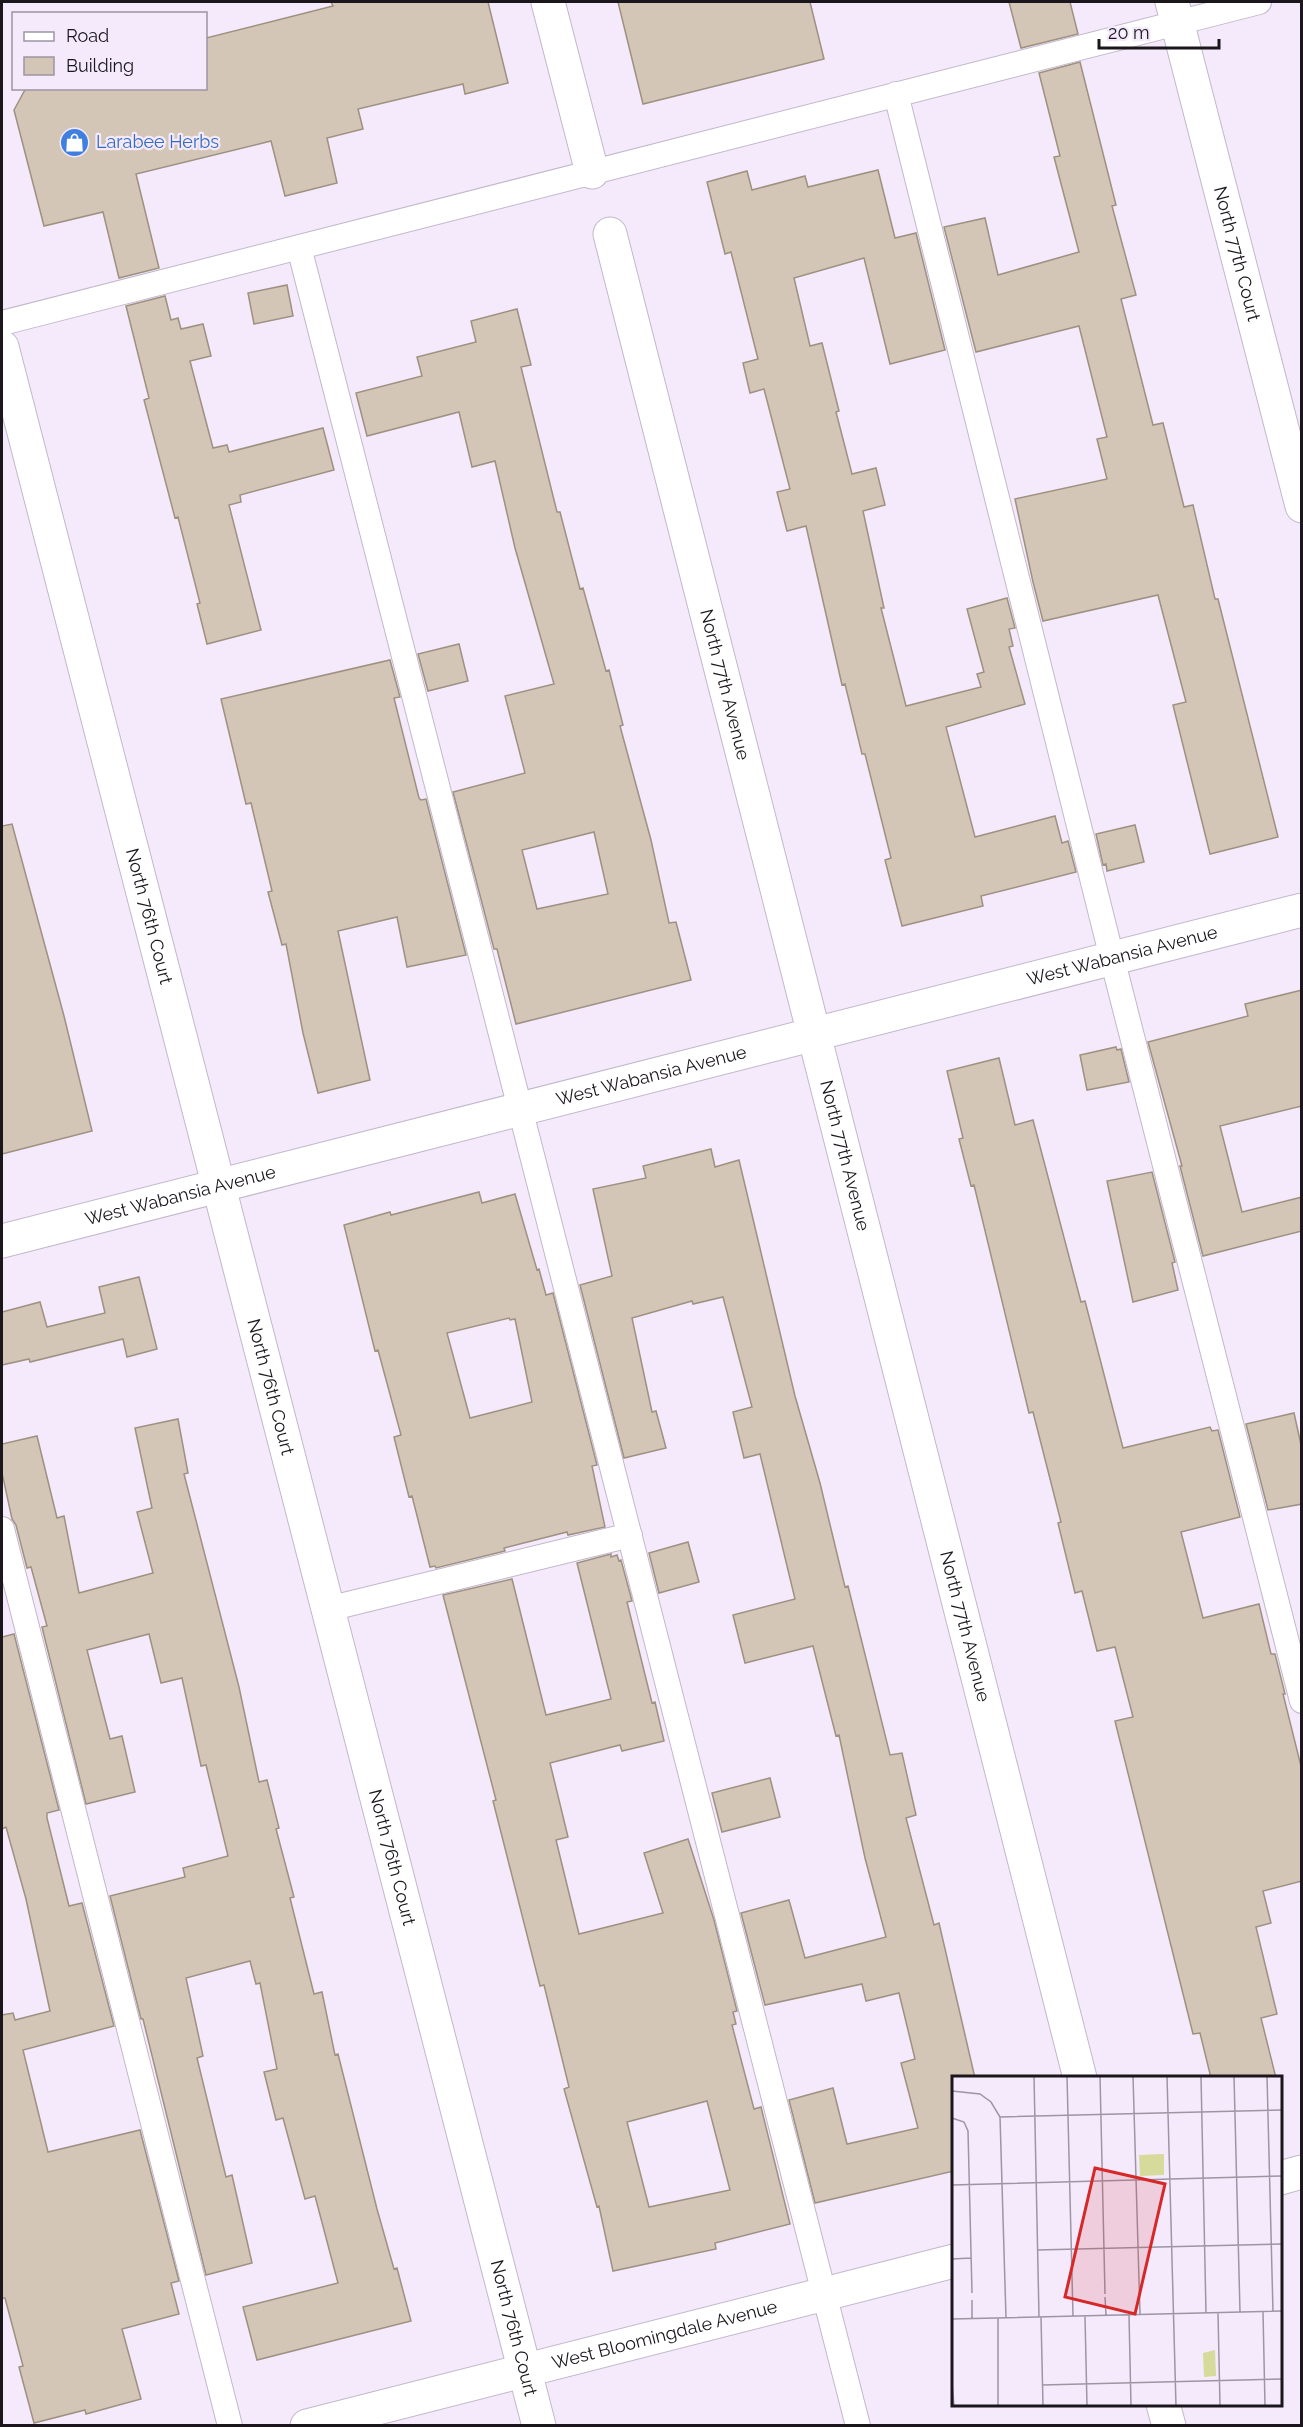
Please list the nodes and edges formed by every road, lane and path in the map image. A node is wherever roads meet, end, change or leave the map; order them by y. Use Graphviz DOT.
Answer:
graph roads {
  1 [pos="548,2"];
  2 [pos="1259,2"];
  3 [pos="1175,12"];
  4 [pos="896,94"];
  5 [pos="592,172"];
  6 [pos="610,234"];
  7 [pos="299,247"];
  8 [pos="2,323"];
  9 [pos="2,347"];
  10 [pos="1302,506"];
  11 [pos="1302,910"];
  12 [pos="1112,958"];
  13 [pos="814,1035"];
  14 [pos="520,1109"];
  15 [pos="218,1186"];
  16 [pos="2,1241"];
  17 [pos="2,1529"];
  18 [pos="630,1535"];
  19 [pos="328,1609"];
  20 [pos="1302,1701"];
  21 [pos="1079,2076"];
  22 [pos="1302,2172"];
  23 [pos="1282,2178"];
  24 [pos="952,2262"];
  25 [pos="825,2294"];
  26 [pos="524,2370"];
  27 [pos="1164,2406"];
  28 [pos="230,2426"];
  29 [pos="307,2426"];
  30 [pos="539,2426"];
  31 [pos="858,2426"];
  32 [pos="1169,2426"];
  1 -- 5 [label="street"];
  2 -- 3 [label="lane"];
  3 -- 4 [label="lane"];
  3 -- 10 [label="street, North 77th Court"];
  4 -- 5 [label="lane"];
  4 -- 12 [label="lane"];
  5 -- 7 [label="lane"];
  6 -- 13 [label="street, North 77th Avenue"];
  7 -- 8 [label="lane"];
  7 -- 14 [label="lane"];
  9 -- 15 [label="street, North 76th Court"];
  11 -- 12 [label="street, West Wabansia Avenue"];
  12 -- 13 [label="street, West Wabansia Avenue"];
  12 -- 20 [label="lane"];
  13 -- 14 [label="street, West Wabansia Avenue"];
  13 -- 21 [label="street, North 77th Avenue"];
  14 -- 15 [label="street, West Wabansia Avenue"];
  14 -- 18 [label="lane"];
  15 -- 16 [label="street, West Wabansia Avenue"];
  15 -- 19 [label="street, North 76th Court"];
  17 -- 28 [label="lane"];
  18 -- 19 [label="lane"];
  18 -- 25 [label="lane"];
  19 -- 26 [label="street, North 76th Court"];
  22 -- 23 [label="street"];
  24 -- 25 [label="street, West Bloomingdale Avenue"];
  25 -- 26 [label="street, West Bloomingdale Avenue"];
  25 -- 31 [label="lane"];
  26 -- 29 [label="street, West Bloomingdale Avenue"];
  26 -- 30 [label="street, North 76th Court"];
  27 -- 32 [label="street"];
}
